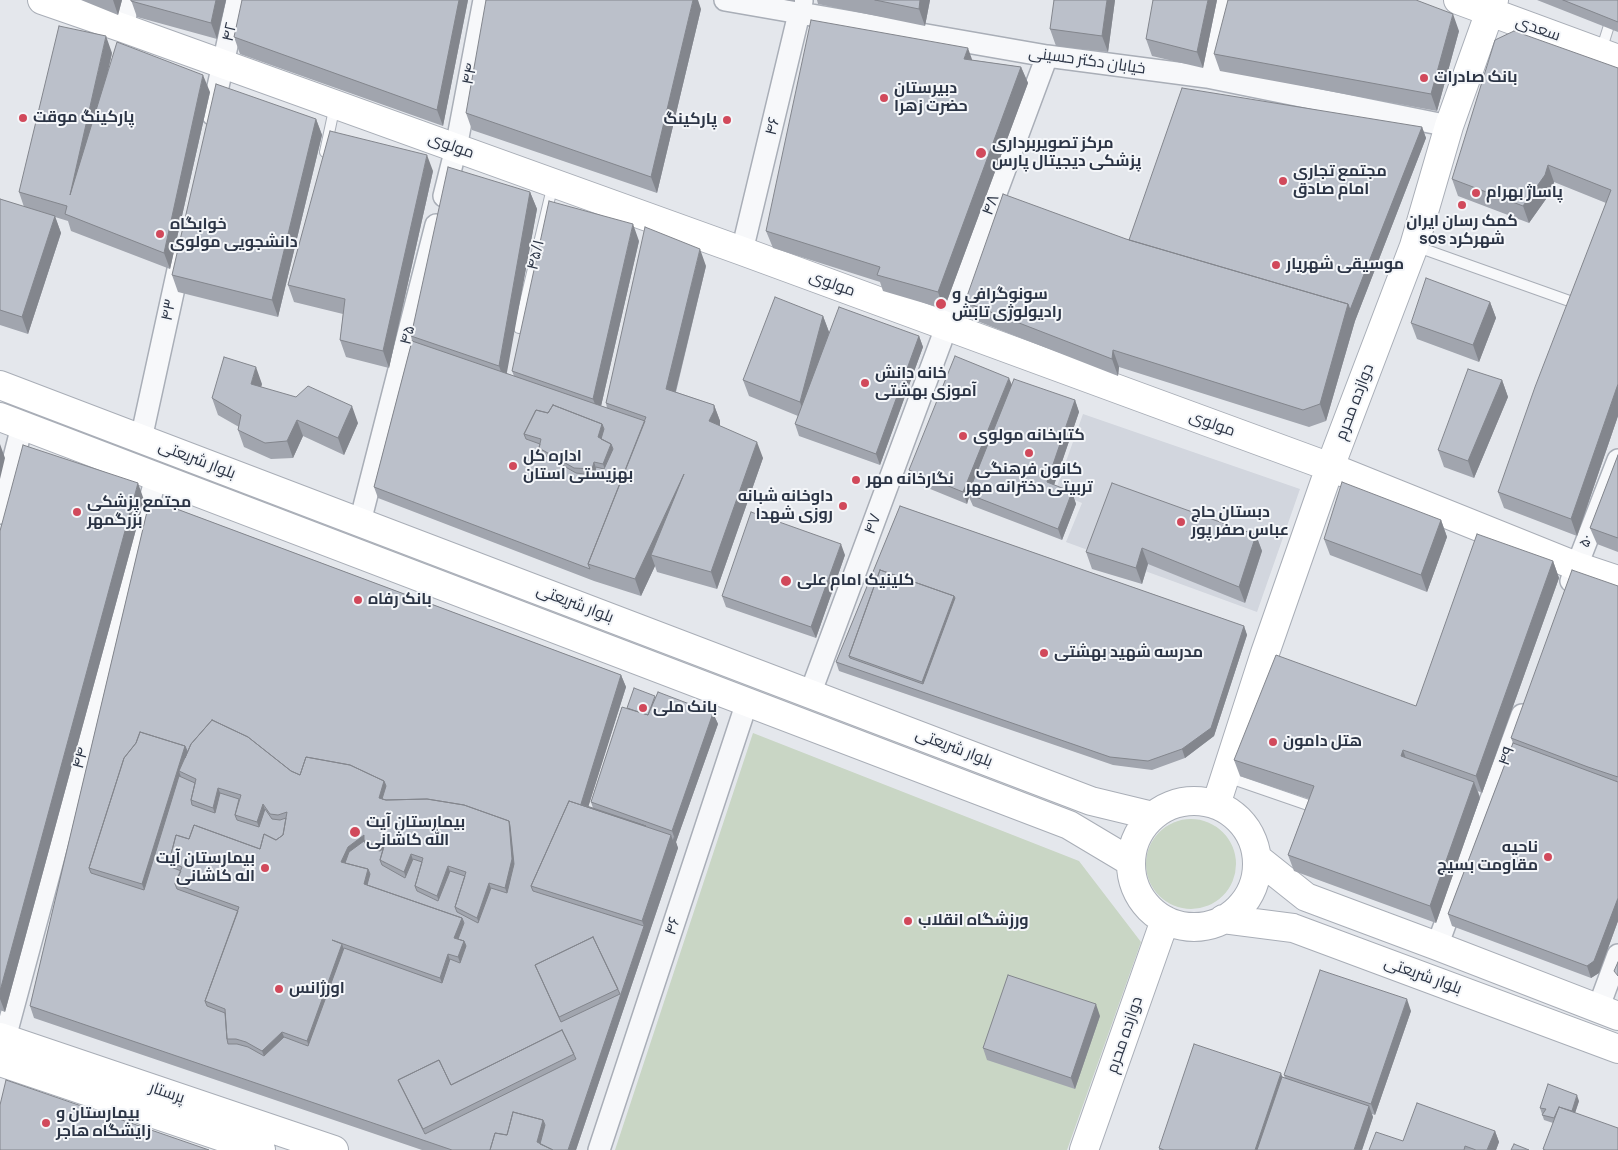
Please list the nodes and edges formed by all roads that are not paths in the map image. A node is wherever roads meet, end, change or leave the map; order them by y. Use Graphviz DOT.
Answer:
graph roads {
  1 [pos="42,0"];
  2 [pos="129,0"];
  3 [pos="237,0"];
  4 [pos="484,0"];
  5 [pos="725,0"];
  6 [pos="1225,0"];
  7 [pos="1458,0"];
  8 [pos="1617,0"];
  9 [pos="1492,6"];
  10 [pos="801,7"];
  11 [pos="122,32"];
  12 [pos="1609,55"];
  13 [pos="1047,56"];
  14 [pos="222,64"];
  15 [pos="1207,77"];
  16 [pos="336,104"];
  17 [pos="1449,126"];
  18 [pos="208,131"];
  19 [pos="456,148"];
  20 [pos="322,162"];
  21 [pos="553,183"];
  22 [pos="185,237"];
  23 [pos="1414,246"];
  24 [pos="742,251"];
  25 [pos="1575,303"];
  26 [pos="946,326"];
  27 [pos="518,328"];
  28 [pos="0,385"];
  29 [pos="11,422"];
  30 [pos="141,439"];
  31 [pos="1618,460"];
  32 [pos="1330,467"];
  33 [pos="156,477"];
  34 [pos="0,513"];
  35 [pos="360,522"];
  36 [pos="1576,566"];
  37 [pos="1618,580"];
  38 [pos="1563,603"];
  39 [pos="810,694"];
  40 [pos="1529,696"];
  41 [pos="747,702"];
  42 [pos="1226,777"];
  43 [pos="1216,805"];
  44 [pos="1311,806"];
  45 [pos="1153,816"];
  46 [pos="1257,858"];
  47 [pos="1131,862"];
  48 [pos="1223,919"];
  49 [pos="1165,920"];
  50 [pos="1437,946"];
  51 [pos="1618,955"];
  52 [pos="1608,1012"];
  53 [pos="2,1046"];
  54 [pos="1618,1049"];
  55 [pos="261,1150"];
  56 [pos="334,1150"];
  57 [pos="600,1150"];
  58 [pos="1084,1150"];
  1 -- 11 [label="main road, مولوی"];
  2 -- 11 [label="street"];
  3 -- 14 [label="street, ۴۲"];
  4 -- 19 [label="street, ۴۴"];
  5 -- 10 [label="street, خیابان دکتر حسینی"];
  6 -- 15 [label="street"];
  7 -- 9 [label="main road, سعدی"];
  8 -- 12 [label="lane"];
  9 -- 12 [label="main road, سعدی"];
  9 -- 17 [label="main road, دوازده محرم"];
  10 -- 13 [label="street, خیابان دکتر حسینی"];
  10 -- 24 [label="street, ۴۶"];
  11 -- 14 [label="main road, مولوی"];
  13 -- 15 [label="street, خیابان دکتر حسینی"];
  13 -- 26 [label="street, ۴۸"];
  14 -- 16 [label="main road, مولوی"];
  14 -- 18 [label="street"];
  15 -- 17 [label="street, خیابان دکتر حسینی"];
  16 -- 19 [label="main road, مولوی"];
  16 -- 20 [label="lane"];
  17 -- 23 [label="main road, دوازده محرم"];
  19 -- 21 [label="main road, مولوی"];
  19 -- 35 [label="street, ۴۵"];
  21 -- 24 [label="main road, مولوی"];
  21 -- 27 [label="lane, ۴۵/۱"];
  22 -- 30 [label="street, ۴۳"];
  23 -- 25 [label="lane"];
  23 -- 32 [label="main road, دوازده محرم"];
  24 -- 26 [label="main road, مولوی"];
  26 -- 32 [label="main road, مولوی"];
  26 -- 39 [label="street, ۴۷"];
  28 -- 30 [label="main road, بلوار شریعتی"];
  29 -- 33 [label="main road, بلوار شریعتی"];
  29 -- 34 [label="street"];
  30 -- 35 [label="main road, بلوار شریعتی"];
  31 -- 36 [label="street, ۵۰"];
  32 -- 36 [label="main road, مولوی"];
  32 -- 42 [label="main road, دوازده محرم"];
  33 -- 41 [label="main road, بلوار شریعتی"];
  33 -- 53 [label="street, ۴۴"];
  35 -- 39 [label="main road, بلوار شریعتی"];
  36 -- 37 [label="main road, مولوی"];
  36 -- 38 [label="street"];
  39 -- 45 [label="main road, بلوار شریعتی"];
  40 -- 50 [label="street, ۴۹"];
  41 -- 47 [label="main road, بلوار شریعتی"];
  41 -- 57 [label="street, ۴۶"];
  42 -- 43 [label="main road, دوازده محرم"];
  42 -- 44 [label="lane"];
  43 -- 45 [label="main road"];
  43 -- 46 [label="main road"];
  45 -- 47 [label="main road"];
  46 -- 48 [label="main road"];
  46 -- 50 [label="main road, بلوار شریعتی"];
  47 -- 49 [label="main road"];
  48 -- 49 [label="main road"];
  48 -- 54 [label="main road, بلوار شریعتی"];
  49 -- 58 [label="main road, دوازده محرم"];
  50 -- 52 [label="main road, بلوار شریعتی"];
  51 -- 52 [label="street"];
  53 -- 55 [label="main road, پرستار"];
  53 -- 56 [label="main road, پرستار"];
}
